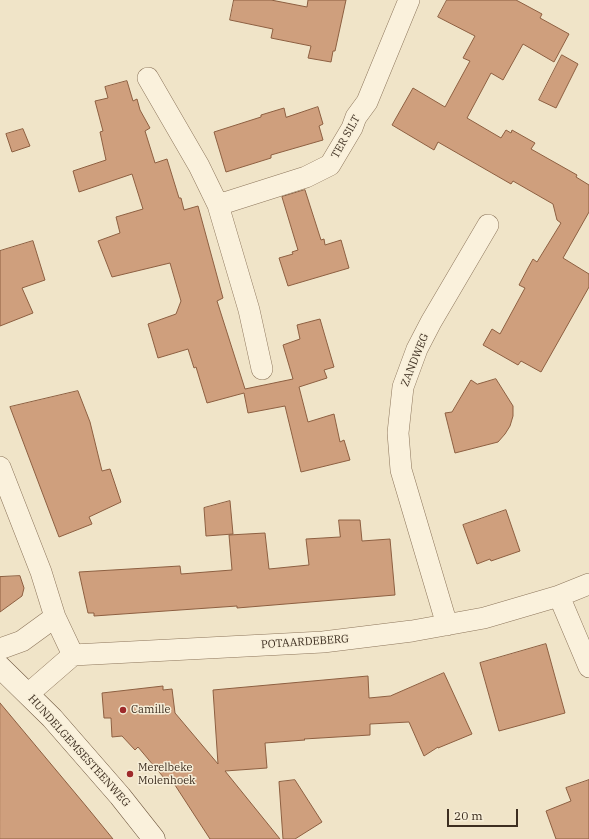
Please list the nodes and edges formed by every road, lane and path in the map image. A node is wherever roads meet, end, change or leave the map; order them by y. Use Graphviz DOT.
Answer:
graph roads {
  1 [pos="409,0"];
  2 [pos="148,78"];
  3 [pos="218,204"];
  4 [pos="488,225"];
  5 [pos="262,369"];
  6 [pos="0,467"];
  7 [pos="589,584"];
  8 [pos="559,596"];
  9 [pos="55,618"];
  10 [pos="447,625"];
  11 [pos="0,649"];
  12 [pos="73,655"];
  13 [pos="0,667"];
  14 [pos="589,667"];
  15 [pos="28,694"];
  16 [pos="154,839"];
  1 -- 3 [label="street, TER SILT"];
  2 -- 3 [label="street"];
  3 -- 5 [label="street"];
  4 -- 10 [label="street, ZANDWEG"];
  6 -- 9 [label="street"];
  7 -- 8 [label="street, POTAARDEBERG"];
  8 -- 10 [label="street, POTAARDEBERG"];
  8 -- 14 [label="street"];
  9 -- 11 [label="street"];
  9 -- 12 [label="street"];
  10 -- 12 [label="street, POTAARDEBERG"];
  12 -- 15 [label="street"];
  13 -- 15 [label="main road, HUNDELGEMSESTEENWEG"];
  15 -- 16 [label="main road, HUNDELGEMSESTEENWEG"];
}
